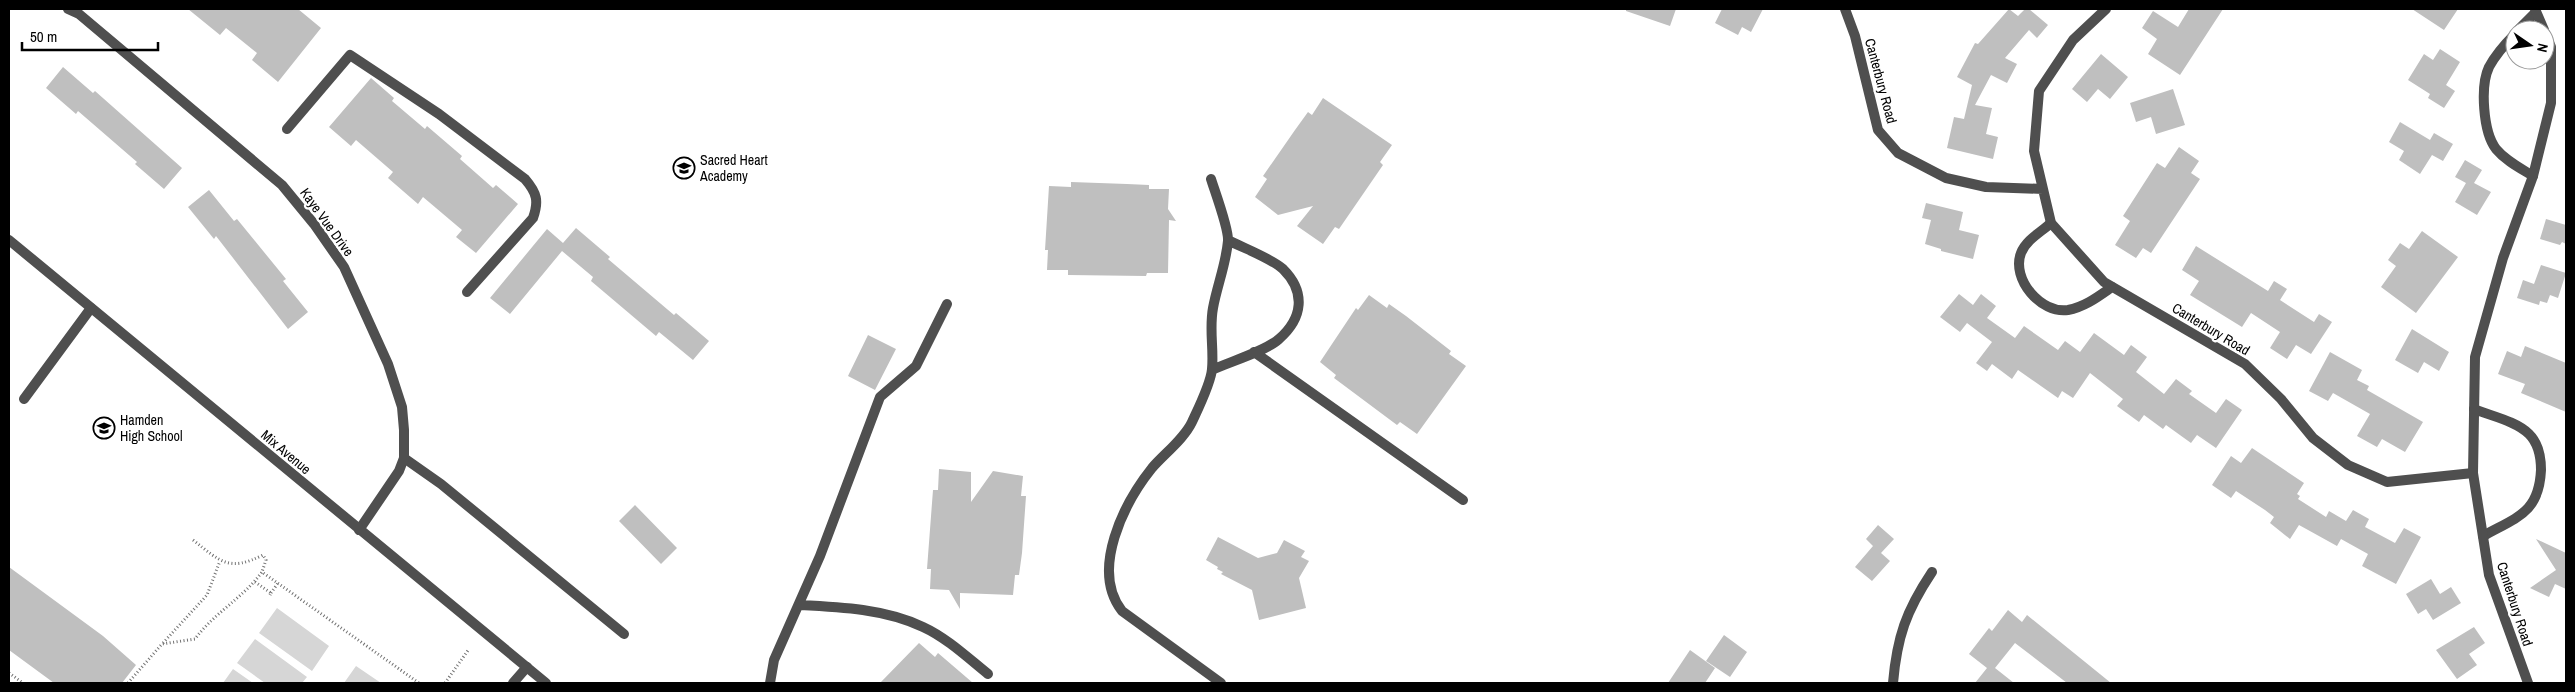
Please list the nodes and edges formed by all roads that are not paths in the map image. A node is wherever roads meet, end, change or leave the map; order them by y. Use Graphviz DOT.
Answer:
graph roads {
  1 [pos="68,9"];
  2 [pos="1845,9"];
  3 [pos="2106,9"];
  4 [pos="2536,10"];
  5 [pos="2527,20"];
  6 [pos="2505,44"];
  7 [pos="2551,70"];
  8 [pos="287,129"];
  9 [pos="2533,176"];
  10 [pos="1211,179"];
  11 [pos="2043,188"];
  12 [pos="2051,223"];
  13 [pos="9,240"];
  14 [pos="1228,240"];
  15 [pos="2112,287"];
  16 [pos="466,292"];
  17 [pos="947,304"];
  18 [pos="91,308"];
  19 [pos="1254,352"];
  20 [pos="1212,370"];
  21 [pos="24,398"];
  22 [pos="2474,409"];
  23 [pos="404,458"];
  24 [pos="2473,473"];
  25 [pos="1463,500"];
  26 [pos="359,530"];
  27 [pos="2483,536"];
  28 [pos="1932,572"];
  29 [pos="800,605"];
  30 [pos="624,634"];
  31 [pos="527,667"];
  32 [pos="988,674"];
  33 [pos="513,683"];
  34 [pos="546,683"];
  35 [pos="770,683"];
  36 [pos="1221,683"];
  37 [pos="1893,683"];
  38 [pos="2528,683"];
  1 -- 23 [label="street, Kaye Vue Drive"];
  2 -- 11 [label="street, Canterbury Road"];
  3 -- 11 [label="street, Canterbury Road"];
  4 -- 5 [label="street"];
  6 -- 9 [label="street"];
  7 -- 9 [label="street, Canterbury Road"];
  8 -- 16 [label="street"];
  9 -- 22 [label="street, Canterbury Road"];
  10 -- 14 [label="street"];
  11 -- 12 [label="street, Canterbury Road"];
  12 -- 15 [label="street, Canterbury Road"];
  12 -- 15 [label="street"];
  13 -- 18 [label="street, Mix Avenue"];
  14 -- 19 [label="street"];
  14 -- 20 [label="street"];
  15 -- 24 [label="street, Canterbury Road"];
  17 -- 29 [label="street"];
  18 -- 21 [label="street"];
  18 -- 26 [label="street, Mix Avenue"];
  19 -- 20 [label="street"];
  19 -- 25 [label="street"];
  20 -- 36 [label="street"];
  22 -- 24 [label="street, Canterbury Road"];
  22 -- 27 [label="street"];
  23 -- 26 [label="street, Kaye Vue Drive"];
  23 -- 30 [label="street"];
  24 -- 27 [label="street, Canterbury Road"];
  26 -- 31 [label="street, Mix Avenue"];
  27 -- 38 [label="street, Canterbury Road"];
  28 -- 37 [label="street"];
  29 -- 32 [label="street"];
  29 -- 35 [label="street"];
  31 -- 33 [label="street"];
  31 -- 34 [label="street, Mix Avenue"];
}
